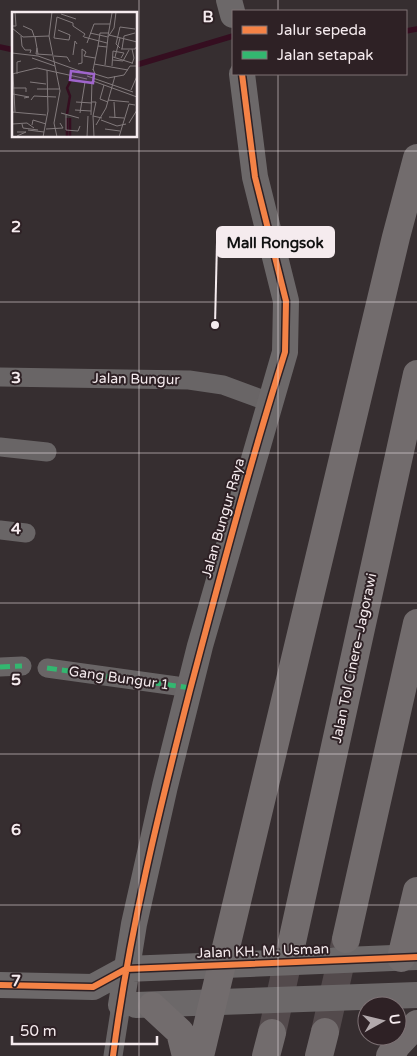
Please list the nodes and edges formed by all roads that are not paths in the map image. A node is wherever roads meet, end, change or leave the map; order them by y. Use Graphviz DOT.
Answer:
graph roads {
  1 [pos="242,75"];
  2 [pos="417,158"];
  3 [pos="417,374"];
  4 [pos="0,377"];
  5 [pos="269,402"];
  6 [pos="0,447"];
  7 [pos="47,452"];
  8 [pos="0,530"];
  9 [pos="26,533"];
  10 [pos="417,622"];
  11 [pos="22,666"];
  12 [pos="0,667"];
  13 [pos="47,668"];
  14 [pos="191,688"];
  15 [pos="417,891"];
  16 [pos="346,940"];
  17 [pos="292,942"];
  18 [pos="409,957"];
  19 [pos="221,966"];
  20 [pos="126,969"];
  21 [pos="0,986"];
  22 [pos="93,987"];
  23 [pos="417,995"];
  24 [pos="212,1004"];
  25 [pos="121,1005"];
  26 [pos="152,1006"];
  27 [pos="417,1024"];
  28 [pos="113,1056"];
  29 [pos="186,1056"];
  30 [pos="200,1056"];
  31 [pos="390,1056"];
  1 -- 5 [label="street, Jalan Bungur Raya"];
  2 -- 19 [label="highway"];
  3 -- 17 [label="highway, Jalan Tol Cinere–Jagorawi"];
  4 -- 5 [label="street, Jalan Bungur"];
  5 -- 14 [label="street, Jalan Bungur Raya"];
  6 -- 7 [label="street"];
  8 -- 9 [label="street"];
  10 -- 16 [label="highway"];
  11 -- 12 [label="street"];
  13 -- 14 [label="street, Gang Bungur 1"];
  14 -- 20 [label="street, Jalan Bungur Raya"];
  15 -- 18 [label="highway"];
  18 -- 19 [label="street, Jalan KH. M. Usman"];
  19 -- 20 [label="street, Jalan KH. M. Usman"];
  19 -- 24 [label="highway"];
  20 -- 22 [label="street"];
  20 -- 25 [label="street, Jalan Bungur Raya"];
  21 -- 22 [label="street"];
  22 -- 25 [label="street"];
  23 -- 24 [label="street"];
  24 -- 26 [label="street"];
  24 -- 30 [label="highway"];
  25 -- 26 [label="street"];
  25 -- 28 [label="street"];
  26 -- 29 [label="highway"];
  27 -- 31 [label="highway"];
}
